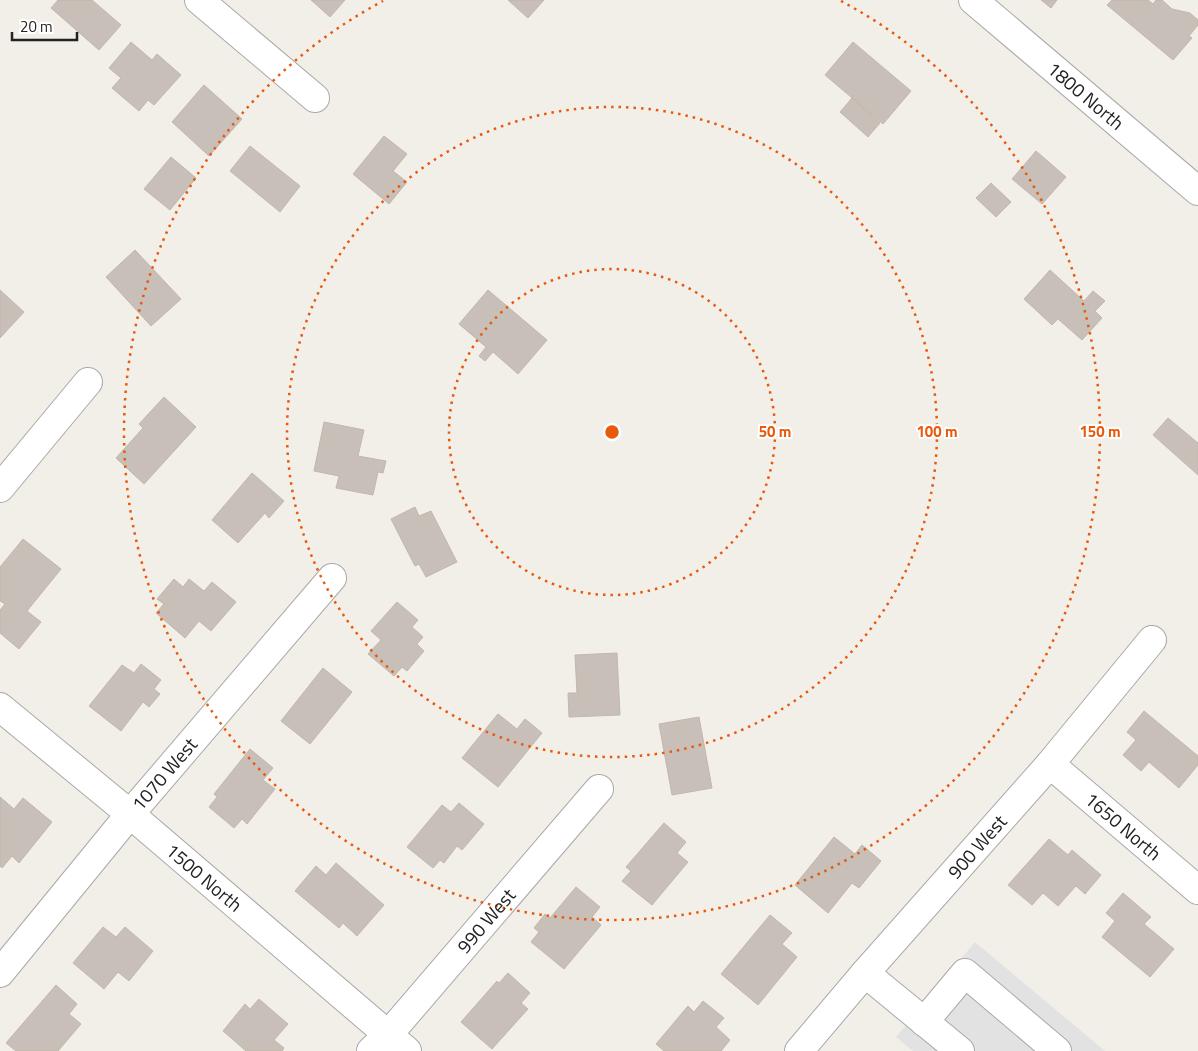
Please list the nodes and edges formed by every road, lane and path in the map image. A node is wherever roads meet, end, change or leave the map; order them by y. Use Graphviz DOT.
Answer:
graph roads {
  1 [pos="973,0"];
  2 [pos="216,5"];
  3 [pos="315,98"];
  4 [pos="1198,191"];
  5 [pos="88,382"];
  6 [pos="0,488"];
  7 [pos="332,578"];
  8 [pos="1152,640"];
  9 [pos="0,707"];
  10 [pos="1050,764"];
  11 [pos="600,790"];
  12 [pos="130,814"];
  13 [pos="1198,890"];
  14 [pos="0,973"];
  15 [pos="865,973"];
  16 [pos="924,1022"];
  17 [pos="388,1046"];
  18 [pos="799,1051"];
  19 [pos="960,1051"];
  20 [pos="1057,1051"];
  1 -- 4 [label="street, 1800 North"];
  2 -- 3 [label="street"];
  5 -- 6 [label="street"];
  7 -- 12 [label="street, 1070 West"];
  8 -- 10 [label="street, 900 West"];
  9 -- 12 [label="street, 1500 North"];
  10 -- 13 [label="street, 1650 North"];
  10 -- 15 [label="street, 900 West"];
  11 -- 17 [label="street, 990 West"];
  12 -- 14 [label="street, 1070 West"];
  12 -- 17 [label="street, 1500 North"];
  15 -- 16 [label="street"];
  15 -- 18 [label="street, 900 West"];
  16 -- 19 [label="street"];
  16 -- 20 [label="street"];
}
